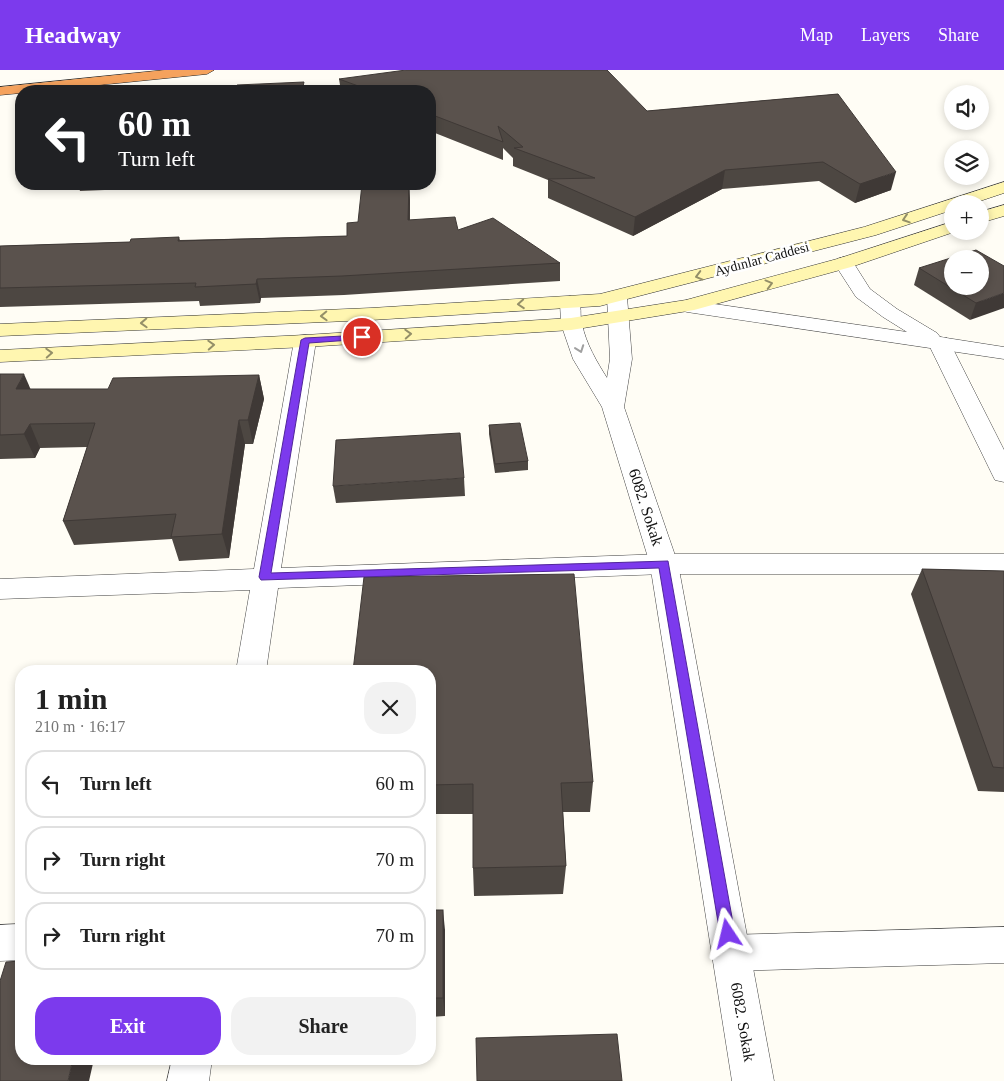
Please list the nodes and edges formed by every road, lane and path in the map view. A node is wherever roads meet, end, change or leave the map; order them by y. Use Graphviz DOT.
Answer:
graph roads {
  1 [pos="81,70"];
  2 [pos="208,70"];
  3 [pos="0,80"];
  4 [pos="59,85"];
  5 [pos="15,89"];
  6 [pos="0,91"];
  7 [pos="1004,187"];
  8 [pos="980,195"];
  9 [pos="944,207"];
  10 [pos="944,230"];
  11 [pos="844,264"];
  12 [pos="570,302"];
  13 [pos="687,306"];
  14 [pos="618,307"];
  15 [pos="571,324"];
  16 [pos="0,330"];
  17 [pos="305,340"];
  18 [pos="939,343"];
  19 [pos="1004,353"];
  20 [pos="0,356"];
  21 [pos="613,408"];
  22 [pos="1004,474"];
  23 [pos="664,564"];
  24 [pos="1004,564"];
  25 [pos="265,577"];
  26 [pos="0,589"];
  27 [pos="252,665"];
  28 [pos="15,942"];
  29 [pos="0,943"];
  30 [pos="1004,945"];
  31 [pos="731,953"];
  32 [pos="191,1065"];
  33 [pos="188,1081"];
  34 [pos="753,1081"];
  1 -- 3 [label="highway"];
  2 -- 4 [label="highway"];
  5 -- 6 [label="highway"];
  7 -- 8 [label="main road, Aydınlar Caddesi"];
  9 -- 14 [label="main road, Aydınlar Caddesi, one-way"];
  10 -- 11 [label="main road, Aydınlar Caddesi"];
  13 -- 11 [label="main road, Aydınlar Caddesi, one-way"];
  11 -- 18 [label="street"];
  12 -- 14 [label="main road, Aydınlar Caddesi"];
  12 -- 15 [label="street"];
  12 -- 16 [label="main road, Aydınlar Caddesi, one-way"];
  13 -- 14 [label="main road, Aydınlar Caddesi"];
  13 -- 18 [label="street"];
  14 -- 15 [label="main road"];
  14 -- 21 [label="street"];
  17 -- 15 [label="main road, one-way"];
  15 -- 21 [label="street, one-way"];
  20 -- 17 [label="main road, one-way"];
  17 -- 25 [label="street"];
  18 -- 19 [label="street"];
  18 -- 22 [label="street"];
  21 -- 23 [label="street, 6082. Sokak"];
  23 -- 24 [label="street"];
  23 -- 25 [label="street"];
  23 -- 31 [label="street, 6082. Sokak"];
  25 -- 26 [label="street"];
  25 -- 27 [label="street"];
  28 -- 29 [label="street"];
  30 -- 31 [label="street"];
  31 -- 34 [label="street, 6082. Sokak"];
  32 -- 33 [label="street"];
}
